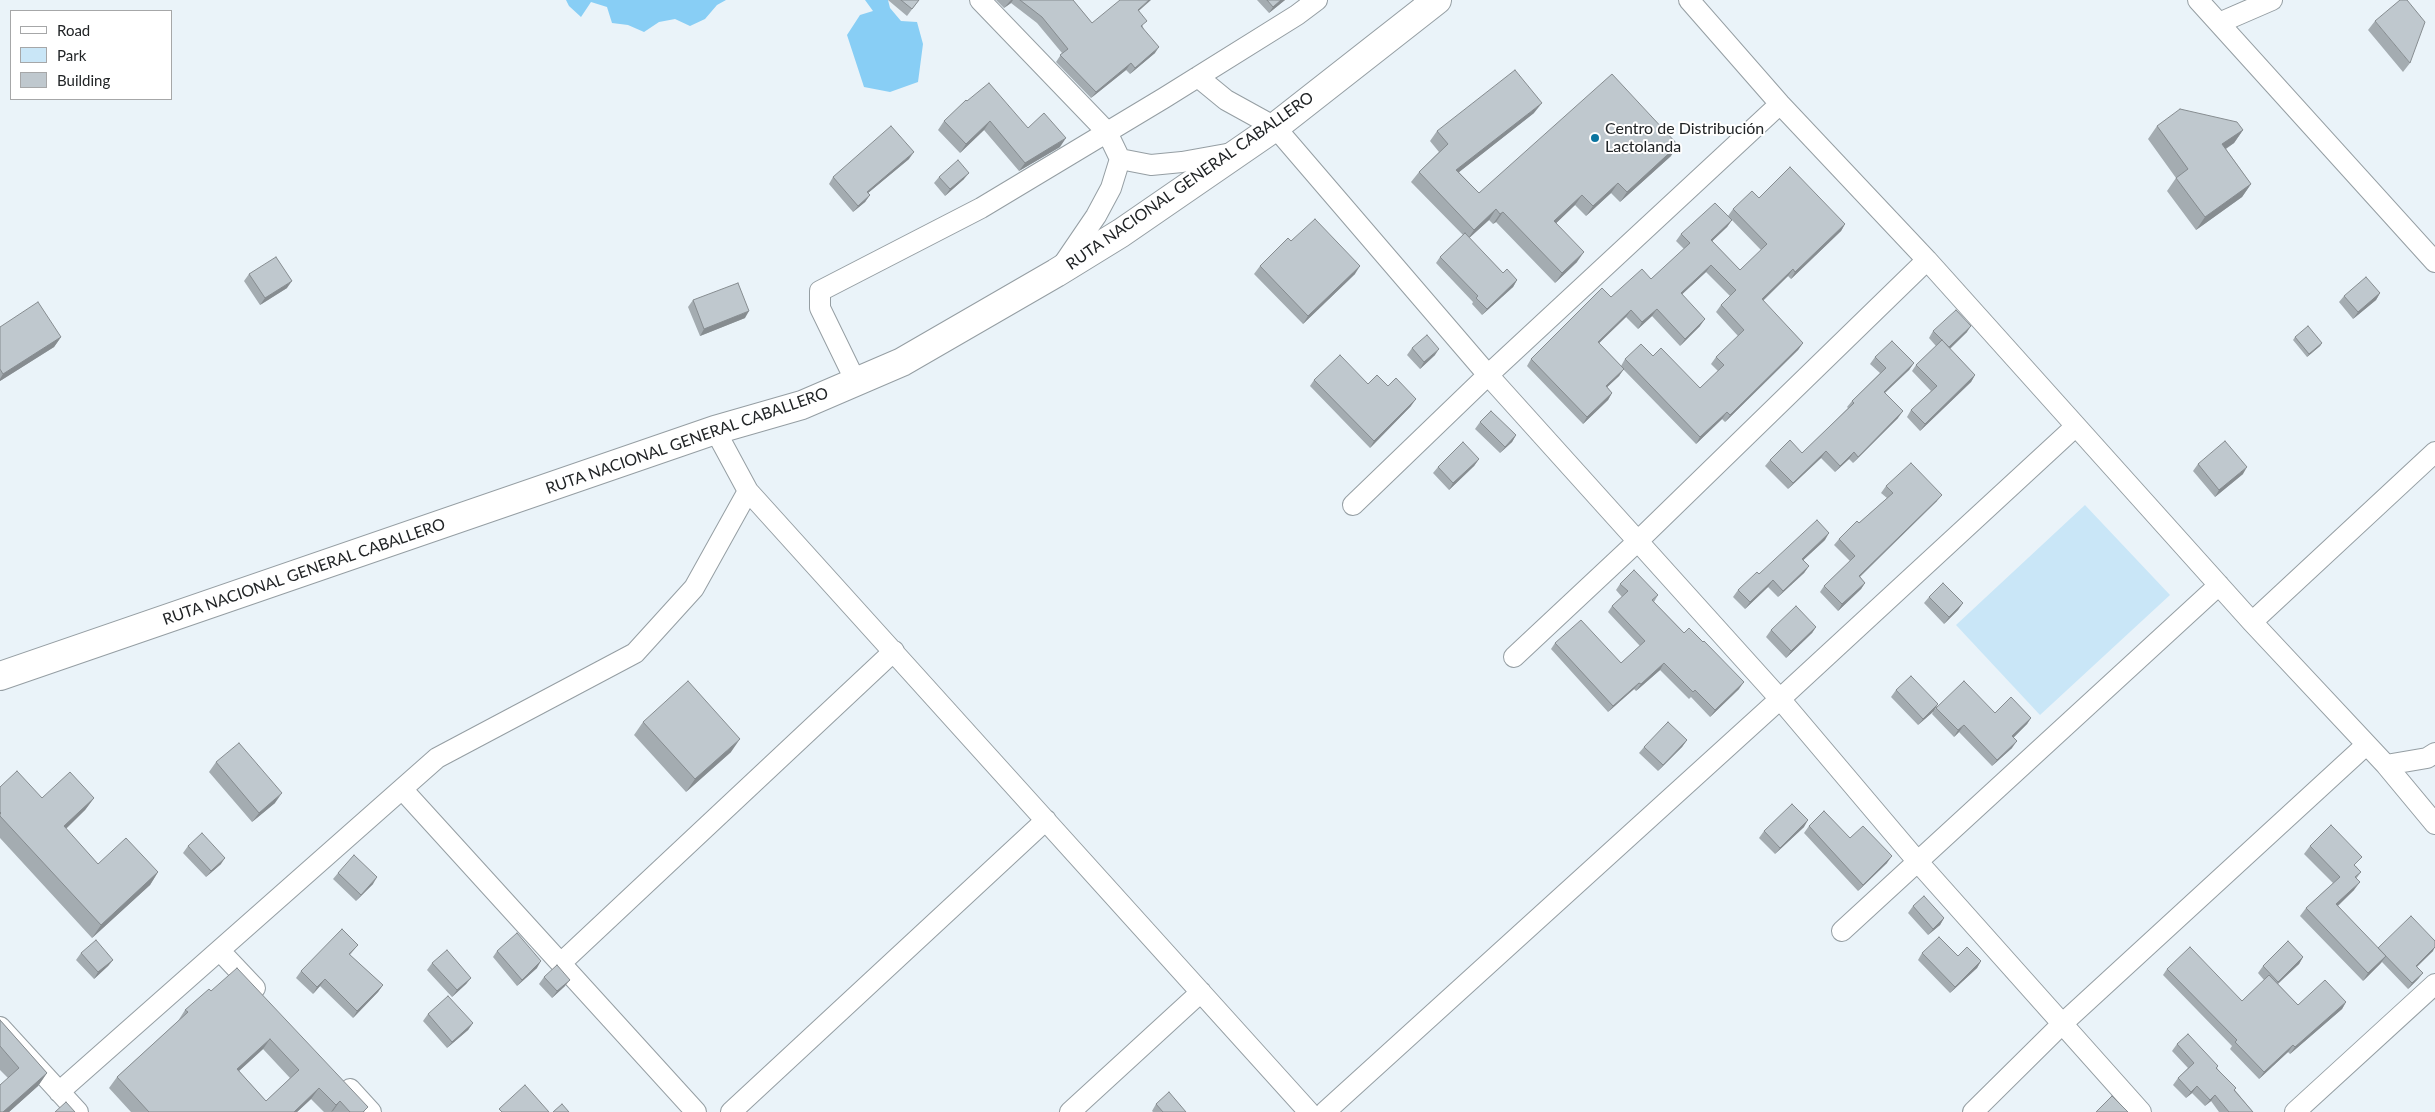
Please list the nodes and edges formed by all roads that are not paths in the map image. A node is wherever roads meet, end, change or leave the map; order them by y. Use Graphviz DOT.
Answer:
graph roads {
  1 [pos="980,0"];
  2 [pos="1317,0"];
  3 [pos="1437,0"];
  4 [pos="1689,0"];
  5 [pos="2198,0"];
  6 [pos="2272,0"];
  7 [pos="2219,23"];
  8 [pos="1198,77"];
  9 [pos="1780,104"];
  10 [pos="1275,127"];
  11 [pos="1107,132"];
  12 [pos="1239,151"];
  13 [pos="1120,159"];
  14 [pos="1927,260"];
  15 [pos="2435,262"];
  16 [pos="1056,274"];
  17 [pos="1488,375"];
  18 [pos="856,382"];
  19 [pos="2076,426"];
  20 [pos="715,430"];
  21 [pos="2435,452"];
  22 [pos="748,491"];
  23 [pos="1353,505"];
  24 [pos="1638,541"];
  25 [pos="2219,585"];
  26 [pos="2252,622"];
  27 [pos="894,651"];
  28 [pos="1514,657"];
  29 [pos="0,676"];
  30 [pos="1780,699"];
  31 [pos="2366,745"];
  32 [pos="2435,753"];
  33 [pos="2386,765"];
  34 [pos="402,789"];
  35 [pos="1046,820"];
  36 [pos="2435,824"];
  37 [pos="1918,862"];
  38 [pos="1842,931"];
  39 [pos="220,951"];
  40 [pos="560,963"];
  41 [pos="2435,984"];
  42 [pos="1201,992"];
  43 [pos="266,1000"];
  44 [pos="2062,1024"];
  45 [pos="0,1027"];
  46 [pos="339,1077"];
  47 [pos="59,1092"];
  48 [pos="78,1112"];
  49 [pos="372,1112"];
  50 [pos="696,1112"];
  51 [pos="731,1112"];
  52 [pos="1070,1112"];
  53 [pos="1309,1112"];
  54 [pos="1324,1112"];
  55 [pos="1973,1112"];
  56 [pos="2141,1112"];
  57 [pos="2295,1112"];
  1 -- 11 [label="street"];
  2 -- 8 [label="street"];
  3 -- 10 [label="highway, RUTA NACIONAL GENERAL CABALLERO"];
  4 -- 9 [label="street"];
  5 -- 7 [label="street"];
  6 -- 7 [label="street"];
  7 -- 15 [label="street"];
  8 -- 10 [label="street"];
  8 -- 11 [label="street"];
  9 -- 14 [label="street"];
  9 -- 17 [label="street"];
  10 -- 12 [label="highway, RUTA NACIONAL GENERAL CABALLERO"];
  10 -- 17 [label="street"];
  11 -- 13 [label="street"];
  11 -- 18 [label="street"];
  12 -- 13 [label="street"];
  12 -- 16 [label="highway, RUTA NACIONAL GENERAL CABALLERO"];
  13 -- 16 [label="street"];
  14 -- 19 [label="street"];
  14 -- 24 [label="street"];
  16 -- 18 [label="highway, RUTA NACIONAL GENERAL CABALLERO"];
  17 -- 23 [label="street"];
  17 -- 24 [label="street"];
  18 -- 20 [label="highway, RUTA NACIONAL GENERAL CABALLERO"];
  19 -- 25 [label="street"];
  19 -- 30 [label="street"];
  20 -- 22 [label="street"];
  20 -- 29 [label="highway, RUTA NACIONAL GENERAL CABALLERO"];
  21 -- 26 [label="street"];
  22 -- 27 [label="street"];
  22 -- 34 [label="street"];
  24 -- 28 [label="street"];
  24 -- 30 [label="street"];
  25 -- 26 [label="street"];
  25 -- 37 [label="street"];
  26 -- 31 [label="street"];
  27 -- 35 [label="street"];
  27 -- 40 [label="street"];
  30 -- 37 [label="street"];
  30 -- 54 [label="street"];
  31 -- 33 [label="street"];
  31 -- 44 [label="street"];
  32 -- 33 [label="street"];
  33 -- 36 [label="street"];
  34 -- 39 [label="street"];
  34 -- 40 [label="street"];
  35 -- 42 [label="street"];
  35 -- 51 [label="street"];
  37 -- 38 [label="street"];
  37 -- 44 [label="street"];
  39 -- 43 [label="street"];
  39 -- 47 [label="street"];
  40 -- 50 [label="street"];
  41 -- 57 [label="street"];
  42 -- 52 [label="street"];
  42 -- 53 [label="street"];
  44 -- 55 [label="street"];
  44 -- 56 [label="street"];
  45 -- 47 [label="street"];
  46 -- 49 [label="street"];
  47 -- 48 [label="street"];
}
